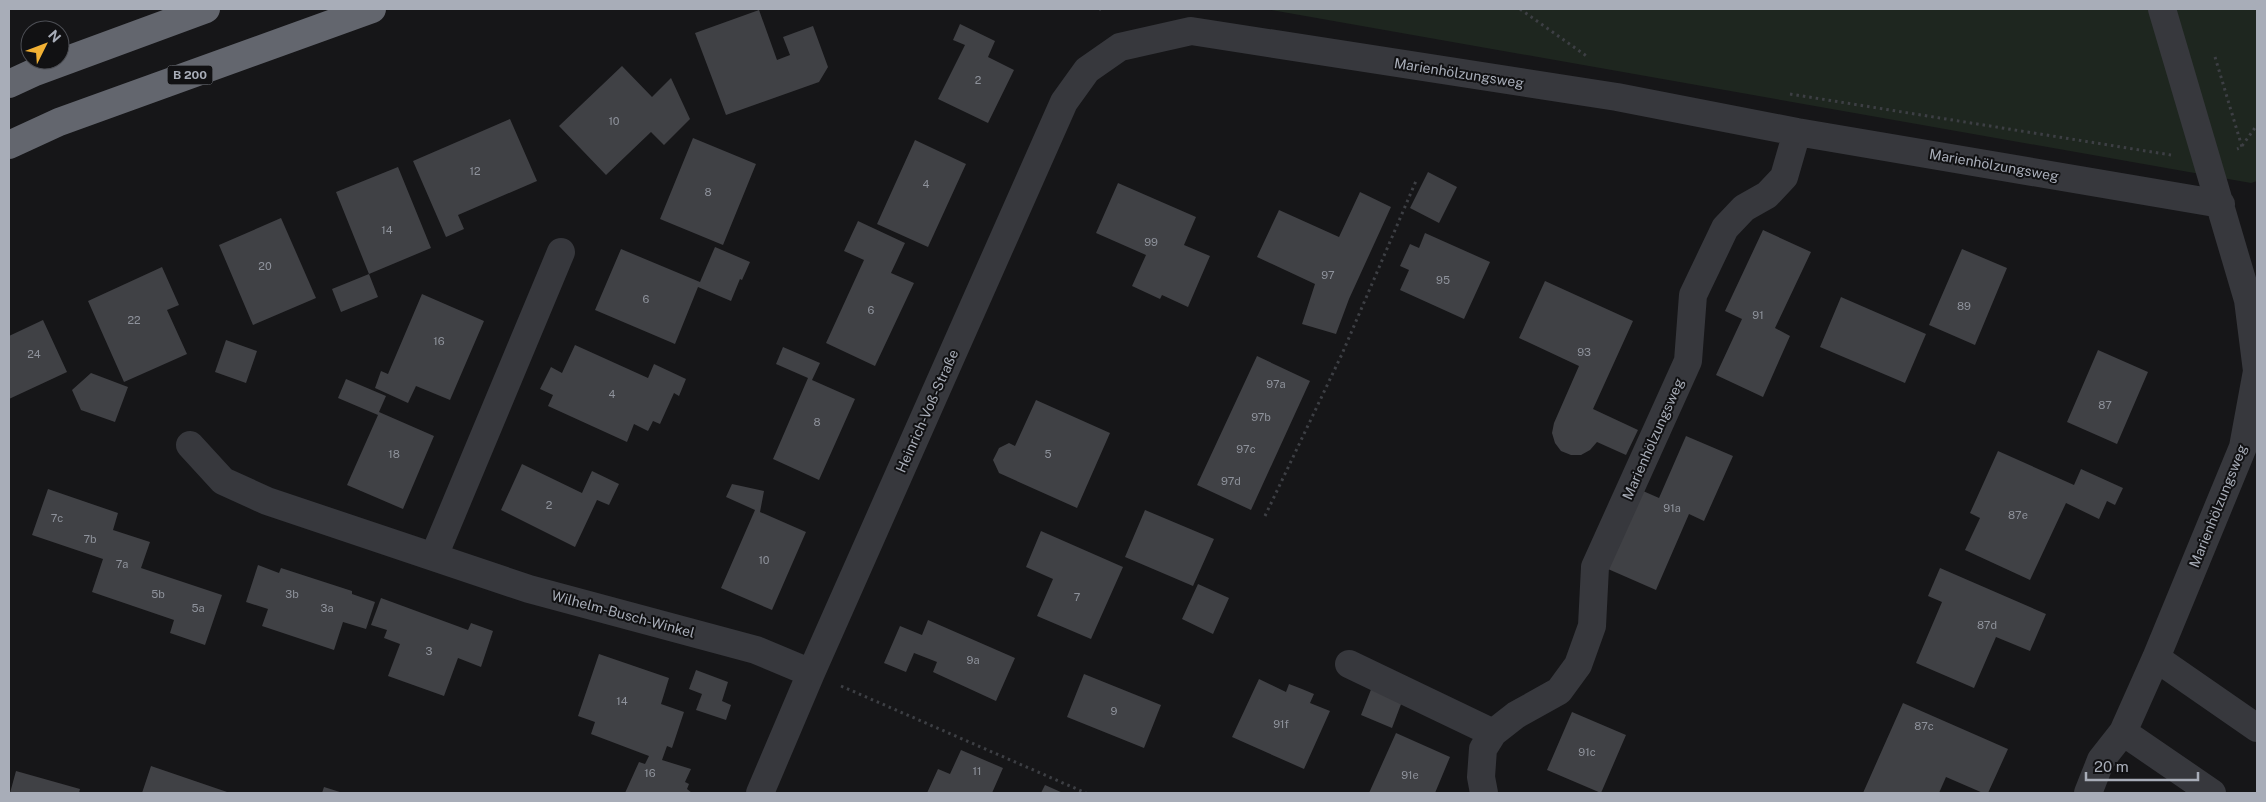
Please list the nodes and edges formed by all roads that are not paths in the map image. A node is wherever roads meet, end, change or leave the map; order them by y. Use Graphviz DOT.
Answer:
graph roads {
  1 [pos="206,9"];
  2 [pos="372,9"];
  3 [pos="2162,9"];
  4 [pos="1120,47"];
  5 [pos="9,84"];
  6 [pos="1797,132"];
  7 [pos="9,144"];
  8 [pos="2220,204"];
  9 [pos="561,252"];
  10 [pos="190,445"];
  11 [pos="434,556"];
  12 [pos="2156,658"];
  13 [pos="1349,664"];
  14 [pos="811,673"];
  15 [pos="2257,728"];
  16 [pos="2123,732"];
  17 [pos="1493,733"];
  18 [pos="760,793"];
  19 [pos="1484,793"];
  20 [pos="2088,793"];
  21 [pos="2212,793"];
  1 -- 5 [label="highway"];
  2 -- 7 [label="highway, B 200"];
  3 -- 8 [label="street, Marienhölzungsweg"];
  4 -- 6 [label="street, Marienhölzungsweg"];
  4 -- 14 [label="street, Heinrich-Voß-Straße"];
  6 -- 8 [label="street, Marienhölzungsweg"];
  6 -- 17 [label="street, Marienhölzungsweg"];
  8 -- 12 [label="street, Marienhölzungsweg"];
  9 -- 11 [label="street"];
  10 -- 11 [label="street, Wilhelm-Busch-Winkel"];
  11 -- 14 [label="street, Wilhelm-Busch-Winkel"];
  12 -- 15 [label="street"];
  12 -- 16 [label="street, Marienhölzungsweg"];
  13 -- 17 [label="street"];
  14 -- 18 [label="street, Heinrich-Voß-Straße"];
  16 -- 20 [label="street, Marienhölzungsweg"];
  16 -- 21 [label="street"];
  17 -- 19 [label="street, Marienhölzungsweg"];
}
